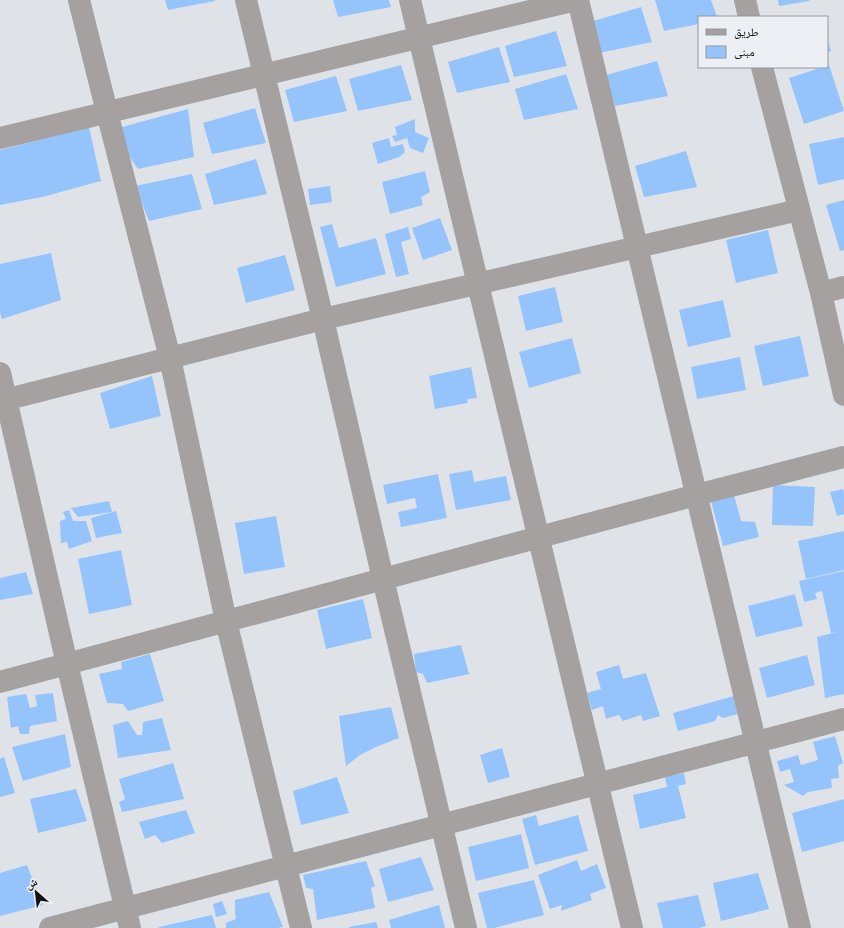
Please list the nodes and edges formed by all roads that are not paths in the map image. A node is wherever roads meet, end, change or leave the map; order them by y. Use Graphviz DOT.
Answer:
graph roads {
  1 [pos="79,0"];
  2 [pos="246,0"];
  3 [pos="410,0"];
  4 [pos="577,0"];
  5 [pos="745,0"];
  6 [pos="749,16"];
  7 [pos="419,38"];
  8 [pos="762,68"];
  9 [pos="263,75"];
  10 [pos="107,112"];
  11 [pos="0,138"];
  12 [pos="799,210"];
  13 [pos="637,247"];
  14 [pos="478,284"];
  15 [pos="844,287"];
  16 [pos="821,293"];
  17 [pos="323,319"];
  18 [pos="170,358"];
  19 [pos="0,373"];
  20 [pos="844,395"];
  21 [pos="3,401"];
  22 [pos="844,457"];
  23 [pos="696,495"];
  24 [pos="538,537"];
  25 [pos="383,579"];
  26 [pos="226,621"];
  27 [pos="67,664"];
  28 [pos="0,682"];
  29 [pos="844,719"];
  30 [pos="755,742"];
  31 [pos="597,784"];
  32 [pos="441,825"];
  33 [pos="286,866"];
  34 [pos="128,918"];
  35 [pos="50,928"];
  36 [pos="301,928"];
  37 [pos="466,928"];
  38 [pos="632,928"];
  39 [pos="800,928"];
  1 -- 10 [label="street"];
  2 -- 9 [label="street"];
  3 -- 7 [label="street"];
  4 -- 7 [label="street"];
  4 -- 13 [label="street"];
  5 -- 6 [label="street"];
  7 -- 9 [label="street"];
  7 -- 14 [label="street"];
  8 -- 12 [label="street"];
  9 -- 10 [label="street"];
  9 -- 17 [label="street"];
  10 -- 11 [label="street"];
  10 -- 18 [label="street"];
  12 -- 13 [label="street"];
  12 -- 16 [label="street"];
  13 -- 14 [label="street"];
  13 -- 23 [label="street"];
  14 -- 17 [label="street"];
  14 -- 24 [label="street"];
  15 -- 16 [label="street"];
  16 -- 20 [label="street"];
  17 -- 18 [label="street"];
  17 -- 25 [label="street"];
  18 -- 21 [label="street"];
  18 -- 26 [label="street"];
  19 -- 21 [label="street"];
  21 -- 27 [label="street"];
  22 -- 23 [label="street"];
  23 -- 24 [label="street"];
  23 -- 30 [label="street"];
  24 -- 25 [label="street"];
  24 -- 31 [label="street"];
  25 -- 26 [label="street"];
  25 -- 32 [label="street"];
  26 -- 27 [label="street"];
  26 -- 33 [label="street"];
  27 -- 28 [label="street"];
  27 -- 34 [label="street"];
  29 -- 30 [label="street"];
  30 -- 31 [label="street"];
  30 -- 39 [label="street"];
  31 -- 32 [label="street"];
  31 -- 38 [label="street"];
  32 -- 33 [label="street"];
  32 -- 37 [label="street"];
  33 -- 34 [label="street"];
  33 -- 36 [label="street"];
  34 -- 35 [label="street"];
}
